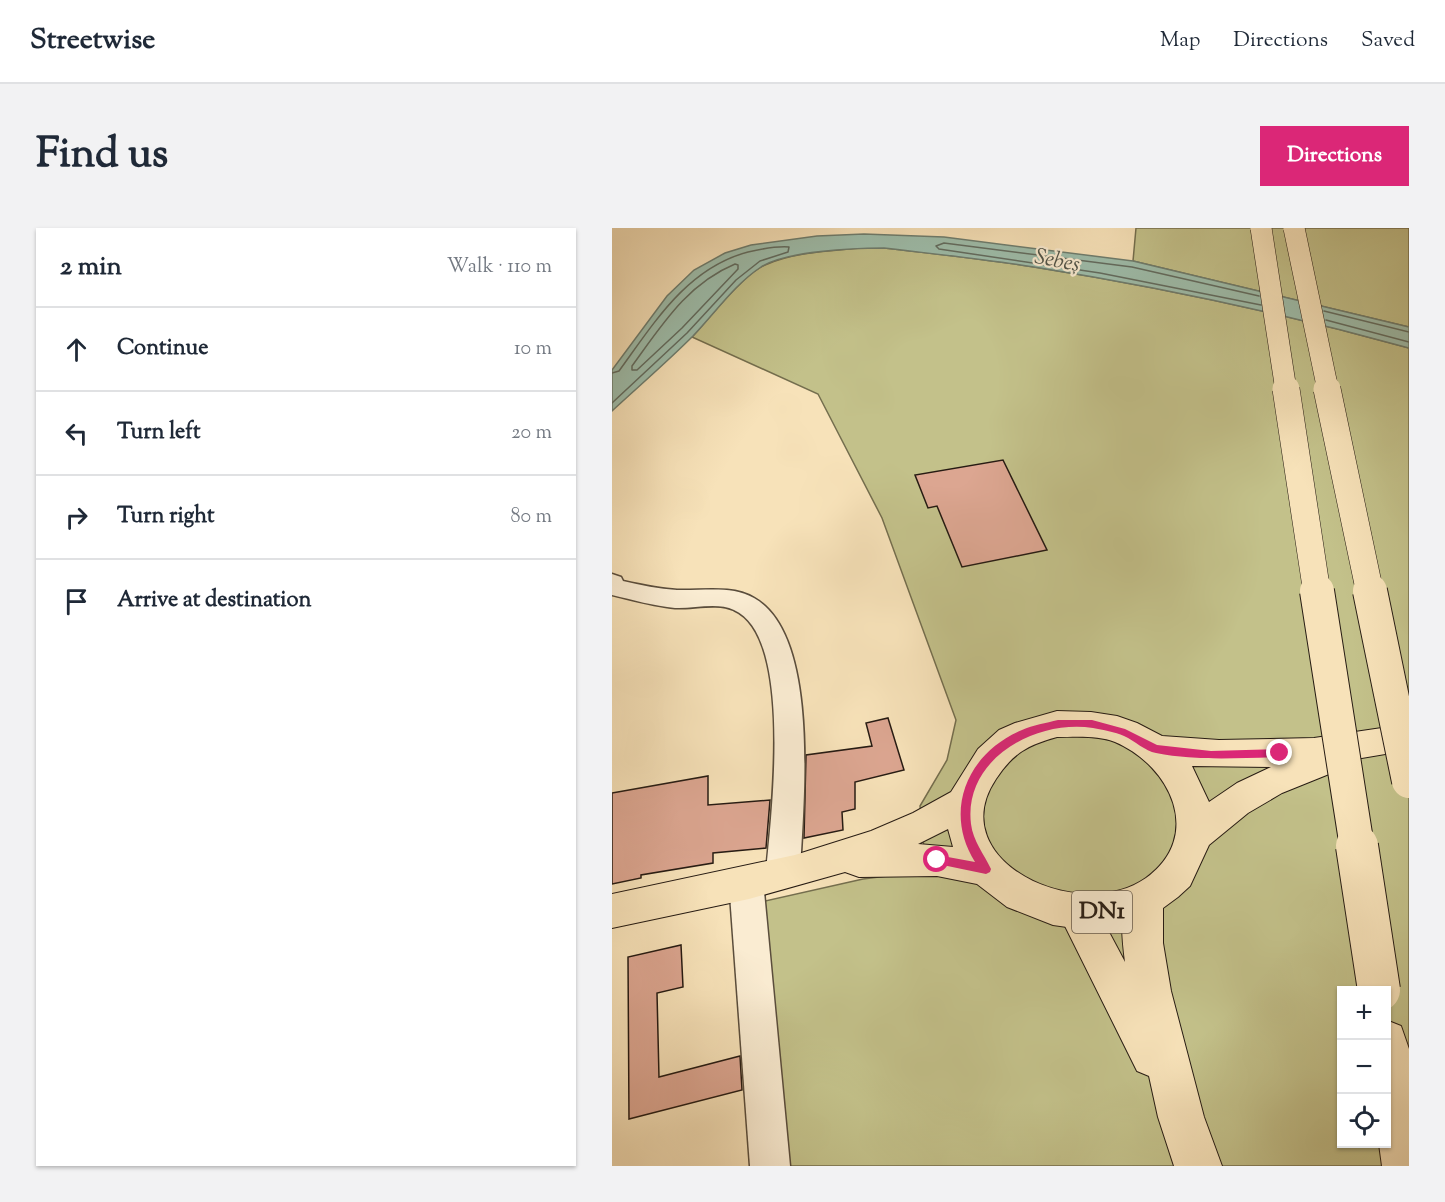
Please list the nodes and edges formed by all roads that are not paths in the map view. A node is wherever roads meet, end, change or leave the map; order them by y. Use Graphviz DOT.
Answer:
graph roads {
  1 [pos="1261,228"];
  2 [pos="1294,228"];
  3 [pos="612,583"];
  4 [pos="1409,737"];
  5 [pos="1362,747"];
  6 [pos="1155,749"];
  7 [pos="1409,781"];
  8 [pos="966,801"];
  9 [pos="1195,835"];
  10 [pos="824,863"];
  11 [pos="986,869"];
  12 [pos="783,872"];
  13 [pos="746,881"];
  14 [pos="1143,901"];
  15 [pos="612,911"];
  16 [pos="1079,914"];
  17 [pos="1378,986"];
  18 [pos="1391,1072"];
  19 [pos="1181,1117"];
  20 [pos="770,1166"];
  21 [pos="1198,1166"];
  22 [pos="1406,1166"];
  1 -- 17 [label="main road, bridge"];
  2 -- 7 [label="main road, bridge"];
  3 -- 12 [label="street"];
  4 -- 5 [label="main road, DN1"];
  5 -- 6 [label="main road, DN1"];
  5 -- 9 [label="main road, DN1"];
  6 -- 8 [label="main road, DN1"];
  6 -- 9 [label="main road, DN1"];
  8 -- 10 [label="main road"];
  8 -- 11 [label="main road, DN1"];
  9 -- 14 [label="main road, DN1"];
  10 -- 11 [label="main road"];
  10 -- 12 [label="main road"];
  11 -- 16 [label="main road, DN1"];
  12 -- 13 [label="main road"];
  13 -- 15 [label="main road"];
  13 -- 20 [label="street"];
  14 -- 16 [label="main road, DN1"];
  14 -- 19 [label="main road"];
  16 -- 19 [label="main road"];
  18 -- 22 [label="main road"];
  19 -- 21 [label="main road"];
}
